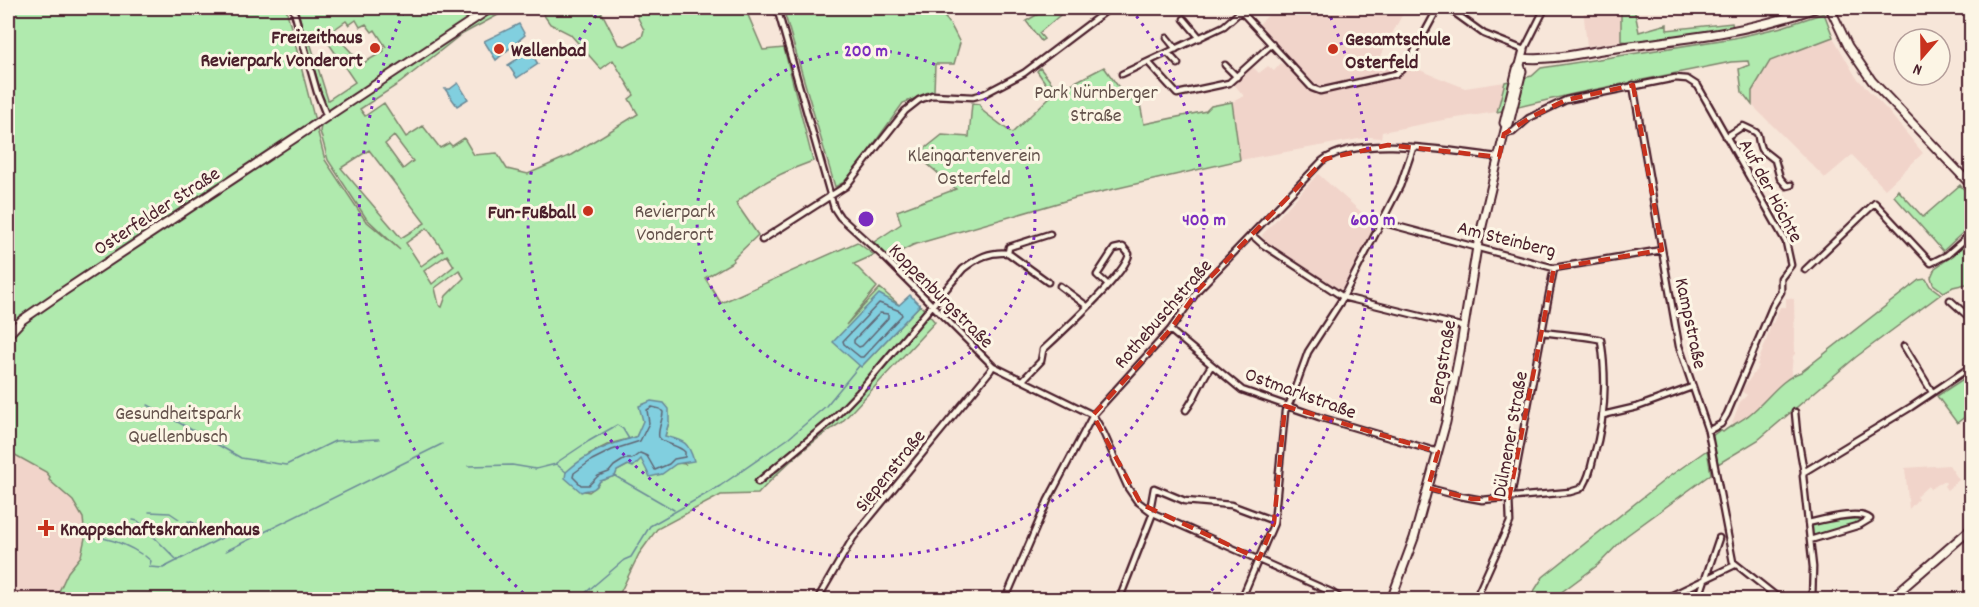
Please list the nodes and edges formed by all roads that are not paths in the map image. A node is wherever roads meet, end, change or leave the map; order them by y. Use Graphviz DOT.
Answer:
graph roads {
  1 [pos="293,8"];
  2 [pos="491,8"];
  3 [pos="777,8"];
  4 [pos="1110,8"];
  5 [pos="1438,8"];
  6 [pos="1448,8"];
  7 [pos="1545,8"];
  8 [pos="1816,8"];
  9 [pos="1830,8"];
  10 [pos="1239,9"];
  11 [pos="1184,19"];
  12 [pos="1167,38"];
  13 [pos="1200,38"];
  14 [pos="1272,44"];
  15 [pos="1176,48"];
  16 [pos="1168,53"];
  17 [pos="1522,58"];
  18 [pos="1148,62"];
  19 [pos="1178,64"];
  20 [pos="1226,65"];
  21 [pos="1122,74"];
  22 [pos="1237,77"];
  23 [pos="1633,85"];
  24 [pos="348,103"];
  25 [pos="352,111"];
  26 [pos="327,117"];
  27 [pos="1505,130"];
  28 [pos="1726,136"];
  29 [pos="1413,148"];
  30 [pos="1498,157"];
  31 [pos="1791,185"];
  32 [pos="1971,186"];
  33 [pos="831,196"];
  34 [pos="1381,222"];
  35 [pos="1971,233"];
  36 [pos="1050,234"];
  37 [pos="1252,235"];
  38 [pos="762,240"];
  39 [pos="1477,247"];
  40 [pos="1662,250"];
  41 [pos="1008,253"];
  42 [pos="1554,268"];
  43 [pos="1805,270"];
  44 [pos="1048,282"];
  45 [pos="1108,285"];
  46 [pos="1059,286"];
  47 [pos="1343,297"];
  48 [pos="1950,300"];
  49 [pos="932,306"];
  50 [pos="1087,306"];
  51 [pos="1971,320"];
  52 [pos="1464,327"];
  53 [pos="1170,330"];
  54 [pos="1543,332"];
  55 [pos="8,335"];
  56 [pos="1904,346"];
  57 [pos="1212,365"];
  58 [pos="993,366"];
  59 [pos="1971,366"];
  60 [pos="1023,380"];
  61 [pos="1692,387"];
  62 [pos="1932,393"];
  63 [pos="1288,406"];
  64 [pos="1186,410"];
  65 [pos="1795,412"];
  66 [pos="1093,415"];
  67 [pos="1603,415"];
  68 [pos="1708,431"];
  69 [pos="1438,452"];
  70 [pos="1804,472"];
  71 [pos="758,482"];
  72 [pos="1428,488"];
  73 [pos="1509,498"];
  74 [pos="1151,512"];
  75 [pos="1274,520"];
  76 [pos="1808,523"];
  77 [pos="1971,528"];
  78 [pos="1719,538"];
  79 [pos="1810,540"];
  80 [pos="1259,559"];
  81 [pos="1735,565"];
  82 [pos="1706,577"];
  83 [pos="817,600"];
  84 [pos="1005,600"];
  85 [pos="1119,600"];
  86 [pos="1241,600"];
  87 [pos="1342,600"];
  88 [pos="1390,600"];
  89 [pos="1475,600"];
  90 [pos="1662,600"];
  91 [pos="1698,600"];
  92 [pos="1780,600"];
  93 [pos="1812,600"];
  94 [pos="1888,600"];
  1 -- 26 [label="street"];
  2 -- 24 [label="street, Osterfelder Straße"];
  3 -- 33 [label="street, Koppenburgstraße"];
  4 -- 33 [label="street"];
  5 -- 14 [label="street"];
  6 -- 17 [label="street"];
  7 -- 17 [label="street, Bergstraße"];
  8 -- 17 [label="street"];
  9 -- 32 [label="street"];
  10 -- 13 [label="street"];
  10 -- 14 [label="street"];
  11 -- 13 [label="street"];
  12 -- 15 [label="street"];
  13 -- 15 [label="street"];
  14 -- 22 [label="street"];
  15 -- 16 [label="street"];
  16 -- 18 [label="street"];
  16 -- 19 [label="street"];
  17 -- 27 [label="street, Bergstraße"];
  18 -- 21 [label="street"];
  18 -- 22 [label="street"];
  20 -- 22 [label="street"];
  23 -- 27 [label="street, Auf der Höchte"];
  23 -- 28 [label="street, Auf der Höchte"];
  23 -- 40 [label="street, Kampstraße"];
  24 -- 25 [label="street"];
  24 -- 26 [label="street, Osterfelder Straße"];
  26 -- 55 [label="street, Osterfelder Straße"];
  27 -- 30 [label="street, Bergstraße"];
  28 -- 31 [label="street"];
  28 -- 68 [label="street, Auf der Höchte"];
  29 -- 30 [label="street, Rothebuschstraße"];
  29 -- 34 [label="street"];
  29 -- 37 [label="street, Rothebuschstraße"];
  30 -- 39 [label="street, Bergstraße"];
  33 -- 38 [label="street"];
  33 -- 49 [label="street, Koppenburgstraße"];
  34 -- 39 [label="street, Am Steinberg"];
  34 -- 47 [label="street"];
  35 -- 43 [label="street"];
  36 -- 41 [label="street"];
  37 -- 47 [label="street"];
  37 -- 53 [label="street, Rothebuschstraße"];
  39 -- 42 [label="street, Am Steinberg"];
  39 -- 52 [label="street, Bergstraße"];
  40 -- 42 [label="street, Am Steinberg"];
  40 -- 61 [label="street, Kampstraße"];
  41 -- 44 [label="street"];
  41 -- 49 [label="street"];
  42 -- 54 [label="street, Dülmener Straße"];
  45 -- 45 [label="street"];
  45 -- 50 [label="street"];
  46 -- 50 [label="street"];
  47 -- 52 [label="street"];
  47 -- 63 [label="street"];
  48 -- 51 [label="street"];
  49 -- 58 [label="street, Koppenburgstraße"];
  49 -- 71 [label="street"];
  50 -- 60 [label="street"];
  52 -- 69 [label="street, Bergstraße"];
  53 -- 57 [label="street, Ostmarkstraße"];
  53 -- 66 [label="street, Rothebuschstraße"];
  54 -- 67 [label="street"];
  54 -- 73 [label="street, Dülmener Straße"];
  56 -- 62 [label="street"];
  57 -- 63 [label="street, Ostmarkstraße"];
  57 -- 64 [label="street"];
  58 -- 60 [label="street, Koppenburgstraße"];
  58 -- 83 [label="street, Siepenstraße"];
  59 -- 62 [label="street"];
  60 -- 66 [label="street, Koppenburgstraße"];
  61 -- 67 [label="street"];
  61 -- 68 [label="street, Kampstraße"];
  62 -- 70 [label="street"];
  63 -- 69 [label="street, Ostmarkstraße"];
  63 -- 75 [label="street"];
  65 -- 70 [label="street"];
  66 -- 74 [label="street"];
  66 -- 84 [label="street, Rothebuschstraße"];
  67 -- 73 [label="street"];
  68 -- 81 [label="street, Kampstraße"];
  69 -- 72 [label="street, Bergstraße"];
  70 -- 76 [label="street"];
  72 -- 73 [label="street"];
  72 -- 88 [label="street, Bergstraße"];
  73 -- 89 [label="street, Dülmener Straße"];
  74 -- 75 [label="street"];
  74 -- 80 [label="street"];
  74 -- 85 [label="street"];
  75 -- 80 [label="street"];
  76 -- 79 [label="street"];
  76 -- 79 [label="street"];
  77 -- 94 [label="street"];
  78 -- 82 [label="street"];
  79 -- 93 [label="street"];
  80 -- 86 [label="street"];
  80 -- 87 [label="street"];
  81 -- 82 [label="street"];
  81 -- 92 [label="street"];
  82 -- 90 [label="street"];
  82 -- 91 [label="street"];
}
